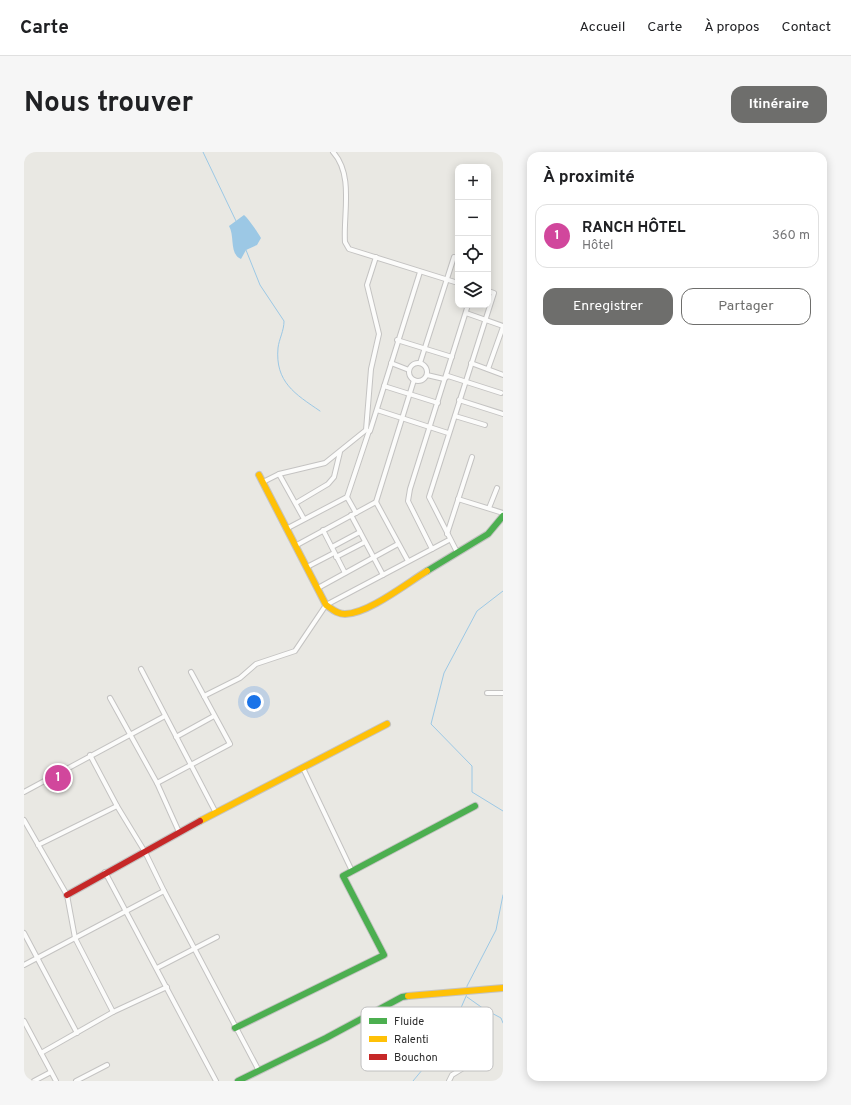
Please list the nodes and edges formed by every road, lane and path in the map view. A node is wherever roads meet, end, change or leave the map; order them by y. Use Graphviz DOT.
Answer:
graph roads {
  1 [pos="333,152"];
  2 [pos="454,256"];
  3 [pos="376,257"];
  4 [pos="420,272"];
  5 [pos="446,279"];
  6 [pos="455,281"];
  7 [pos="491,292"];
  8 [pos="491,302"];
  9 [pos="467,308"];
  10 [pos="489,308"];
  11 [pos="466,313"];
  12 [pos="485,319"];
  13 [pos="503,326"];
  14 [pos="398,340"];
  15 [pos="425,348"];
  16 [pos="452,357"];
  17 [pos="391,363"];
  18 [pos="420,363"];
  19 [pos="471,363"];
  20 [pos="488,369"];
  21 [pos="409,370"];
  22 [pos="426,375"];
  23 [pos="503,375"];
  24 [pos="444,379"];
  25 [pos="414,380"];
  26 [pos="466,381"];
  27 [pos="384,386"];
  28 [pos="501,393"];
  29 [pos="411,394"];
  30 [pos="459,400"];
  31 [pos="438,403"];
  32 [pos="377,410"];
  33 [pos="503,414"];
  34 [pos="455,416"];
  35 [pos="403,419"];
  36 [pos="485,425"];
  37 [pos="431,428"];
  38 [pos="368,431"];
  39 [pos="448,433"];
  40 [pos="340,452"];
  41 [pos="472,457"];
  42 [pos="279,474"];
  43 [pos="259,475"];
  44 [pos="263,482"];
  45 [pos="497,488"];
  46 [pos="348,497"];
  47 [pos="458,499"];
  48 [pos="376,502"];
  49 [pos="296,503"];
  50 [pos="489,508"];
  51 [pos="356,513"];
  52 [pos="503,515"];
  53 [pos="351,516"];
  54 [pos="304,519"];
  55 [pos="286,529"];
  56 [pos="323,530"];
  57 [pos="360,532"];
  58 [pos="446,534"];
  59 [pos="449,540"];
  60 [pos="365,542"];
  61 [pos="398,544"];
  62 [pos="295,546"];
  63 [pos="332,547"];
  64 [pos="432,549"];
  65 [pos="457,552"];
  66 [pos="335,555"];
  67 [pos="372,558"];
  68 [pos="408,561"];
  69 [pos="306,567"];
  70 [pos="344,573"];
  71 [pos="383,575"];
  72 [pos="318,588"];
  73 [pos="326,605"];
  74 [pos="141,669"];
  75 [pos="191,672"];
  76 [pos="503,692"];
  77 [pos="487,693"];
  78 [pos="204,696"];
  79 [pos="110,698"];
  80 [pos="165,716"];
  81 [pos="214,716"];
  82 [pos="387,724"];
  83 [pos="129,734"];
  84 [pos="176,737"];
  85 [pos="90,755"];
  86 [pos="191,765"];
  87 [pos="303,768"];
  88 [pos="156,783"];
  89 [pos="24,792"];
  90 [pos="117,806"];
  91 [pos="475,806"];
  92 [pos="216,813"];
  93 [pos="24,820"];
  94 [pos="179,832"];
  95 [pos="38,845"];
  96 [pos="145,852"];
  97 [pos="352,871"];
  98 [pos="105,872"];
  99 [pos="164,891"];
  100 [pos="67,895"];
  101 [pos="127,911"];
  102 [pos="24,933"];
  103 [pos="76,938"];
  104 [pos="217,938"];
  105 [pos="194,949"];
  106 [pos="36,957"];
  107 [pos="24,964"];
  108 [pos="157,968"];
  109 [pos="167,987"];
  110 [pos="503,988"];
  111 [pos="383,1007"];
  112 [pos="113,1012"];
  113 [pos="361,1019"];
  114 [pos="24,1021"];
  115 [pos="235,1028"];
  116 [pos="77,1032"];
  117 [pos="41,1053"];
  118 [pos="107,1065"];
  119 [pos="258,1071"];
  120 [pos="458,1071"];
  121 [pos="51,1072"];
  122 [pos="34,1081"];
  123 [pos="56,1081"];
  124 [pos="76,1081"];
  125 [pos="216,1081"];
  126 [pos="238,1081"];
  127 [pos="449,1081"];
  1 -- 3 [label="street"];
  2 -- 5 [label="street"];
  3 -- 4 [label="street"];
  3 -- 38 [label="street"];
  4 -- 5 [label="street"];
  4 -- 14 [label="street"];
  5 -- 6 [label="street"];
  5 -- 15 [label="street"];
  7 -- 8 [label="street"];
  9 -- 11 [label="street"];
  10 -- 12 [label="street"];
  11 -- 12 [label="street"];
  11 -- 16 [label="street"];
  12 -- 13 [label="street"];
  12 -- 19 [label="street"];
  13 -- 20 [label="street"];
  14 -- 15 [label="street"];
  14 -- 17 [label="street"];
  15 -- 16 [label="street"];
  15 -- 18 [label="street"];
  16 -- 24 [label="street"];
  17 -- 21 [label="street"];
  17 -- 27 [label="street"];
  18 -- 21 [label="street"];
  18 -- 22 [label="street"];
  19 -- 20 [label="street"];
  19 -- 26 [label="street"];
  20 -- 23 [label="street"];
  21 -- 25 [label="street"];
  22 -- 24 [label="street"];
  22 -- 25 [label="street"];
  24 -- 26 [label="street"];
  24 -- 31 [label="street"];
  25 -- 29 [label="street"];
  26 -- 28 [label="street"];
  26 -- 30 [label="street"];
  27 -- 29 [label="street"];
  27 -- 32 [label="street"];
  29 -- 31 [label="street"];
  29 -- 35 [label="street"];
  30 -- 33 [label="street"];
  30 -- 34 [label="street"];
  31 -- 37 [label="street"];
  32 -- 35 [label="street"];
  32 -- 38 [label="street"];
  34 -- 36 [label="street"];
  34 -- 39 [label="street"];
  35 -- 37 [label="street"];
  35 -- 48 [label="street"];
  37 -- 39 [label="street"];
  37 -- 64 [label="street"];
  38 -- 40 [label="street"];
  38 -- 46 [label="street"];
  39 -- 58 [label="street"];
  40 -- 42 [label="street"];
  40 -- 49 [label="street"];
  41 -- 47 [label="street"];
  42 -- 44 [label="street"];
  42 -- 49 [label="street"];
  43 -- 44 [label="street"];
  44 -- 55 [label="street"];
  45 -- 50 [label="street"];
  46 -- 51 [label="street"];
  46 -- 54 [label="street"];
  47 -- 50 [label="street"];
  47 -- 58 [label="street"];
  48 -- 51 [label="street"];
  48 -- 61 [label="street"];
  49 -- 54 [label="street"];
  50 -- 52 [label="street"];
  51 -- 53 [label="street"];
  52 -- 65 [label="street"];
  53 -- 56 [label="street"];
  53 -- 57 [label="street"];
  54 -- 55 [label="street"];
  55 -- 62 [label="street"];
  56 -- 62 [label="street"];
  56 -- 63 [label="street"];
  57 -- 60 [label="street"];
  57 -- 63 [label="street"];
  58 -- 59 [label="street"];
  59 -- 64 [label="street"];
  59 -- 65 [label="street"];
  60 -- 66 [label="street"];
  60 -- 67 [label="street"];
  61 -- 67 [label="street"];
  61 -- 68 [label="street"];
  62 -- 69 [label="street"];
  63 -- 66 [label="street"];
  64 -- 68 [label="street"];
  65 -- 73 [label="street"];
  66 -- 69 [label="street"];
  66 -- 70 [label="street"];
  67 -- 70 [label="street"];
  67 -- 71 [label="street"];
  68 -- 71 [label="street"];
  69 -- 72 [label="street"];
  70 -- 72 [label="street"];
  71 -- 73 [label="street"];
  72 -- 73 [label="street"];
  73 -- 78 [label="street"];
  74 -- 80 [label="street"];
  75 -- 78 [label="street"];
  76 -- 77 [label="street"];
  78 -- 81 [label="street"];
  79 -- 83 [label="street"];
  80 -- 83 [label="street"];
  80 -- 84 [label="street"];
  81 -- 84 [label="street"];
  81 -- 86 [label="street"];
  82 -- 87 [label="street"];
  83 -- 85 [label="street"];
  83 -- 88 [label="street"];
  84 -- 86 [label="street"];
  85 -- 89 [label="street"];
  85 -- 90 [label="street"];
  86 -- 88 [label="street"];
  86 -- 92 [label="street"];
  87 -- 92 [label="street"];
  87 -- 97 [label="street"];
  88 -- 94 [label="street"];
  90 -- 95 [label="street"];
  90 -- 96 [label="street"];
  91 -- 97 [label="street"];
  92 -- 94 [label="street"];
  93 -- 95 [label="street"];
  94 -- 96 [label="street"];
  95 -- 100 [label="street"];
  96 -- 98 [label="street"];
  96 -- 99 [label="street"];
  97 -- 115 [label="street"];
  98 -- 100 [label="street"];
  98 -- 101 [label="street"];
  99 -- 101 [label="street"];
  99 -- 105 [label="street"];
  100 -- 103 [label="street"];
  101 -- 103 [label="street"];
  101 -- 108 [label="street"];
  102 -- 106 [label="street"];
  103 -- 106 [label="street"];
  103 -- 112 [label="street"];
  104 -- 105 [label="street"];
  105 -- 108 [label="street"];
  105 -- 115 [label="street"];
  106 -- 107 [label="street"];
  106 -- 116 [label="street"];
  108 -- 109 [label="street"];
  109 -- 112 [label="street"];
  109 -- 125 [label="street"];
  110 -- 111 [label="street"];
  112 -- 116 [label="street"];
  113 -- 119 [label="street"];
  114 -- 117 [label="street"];
  115 -- 119 [label="street"];
  116 -- 117 [label="street"];
  117 -- 121 [label="street"];
  118 -- 124 [label="street"];
  119 -- 126 [label="street"];
  120 -- 127 [label="street"];
  121 -- 122 [label="street"];
  121 -- 123 [label="street"];
}
